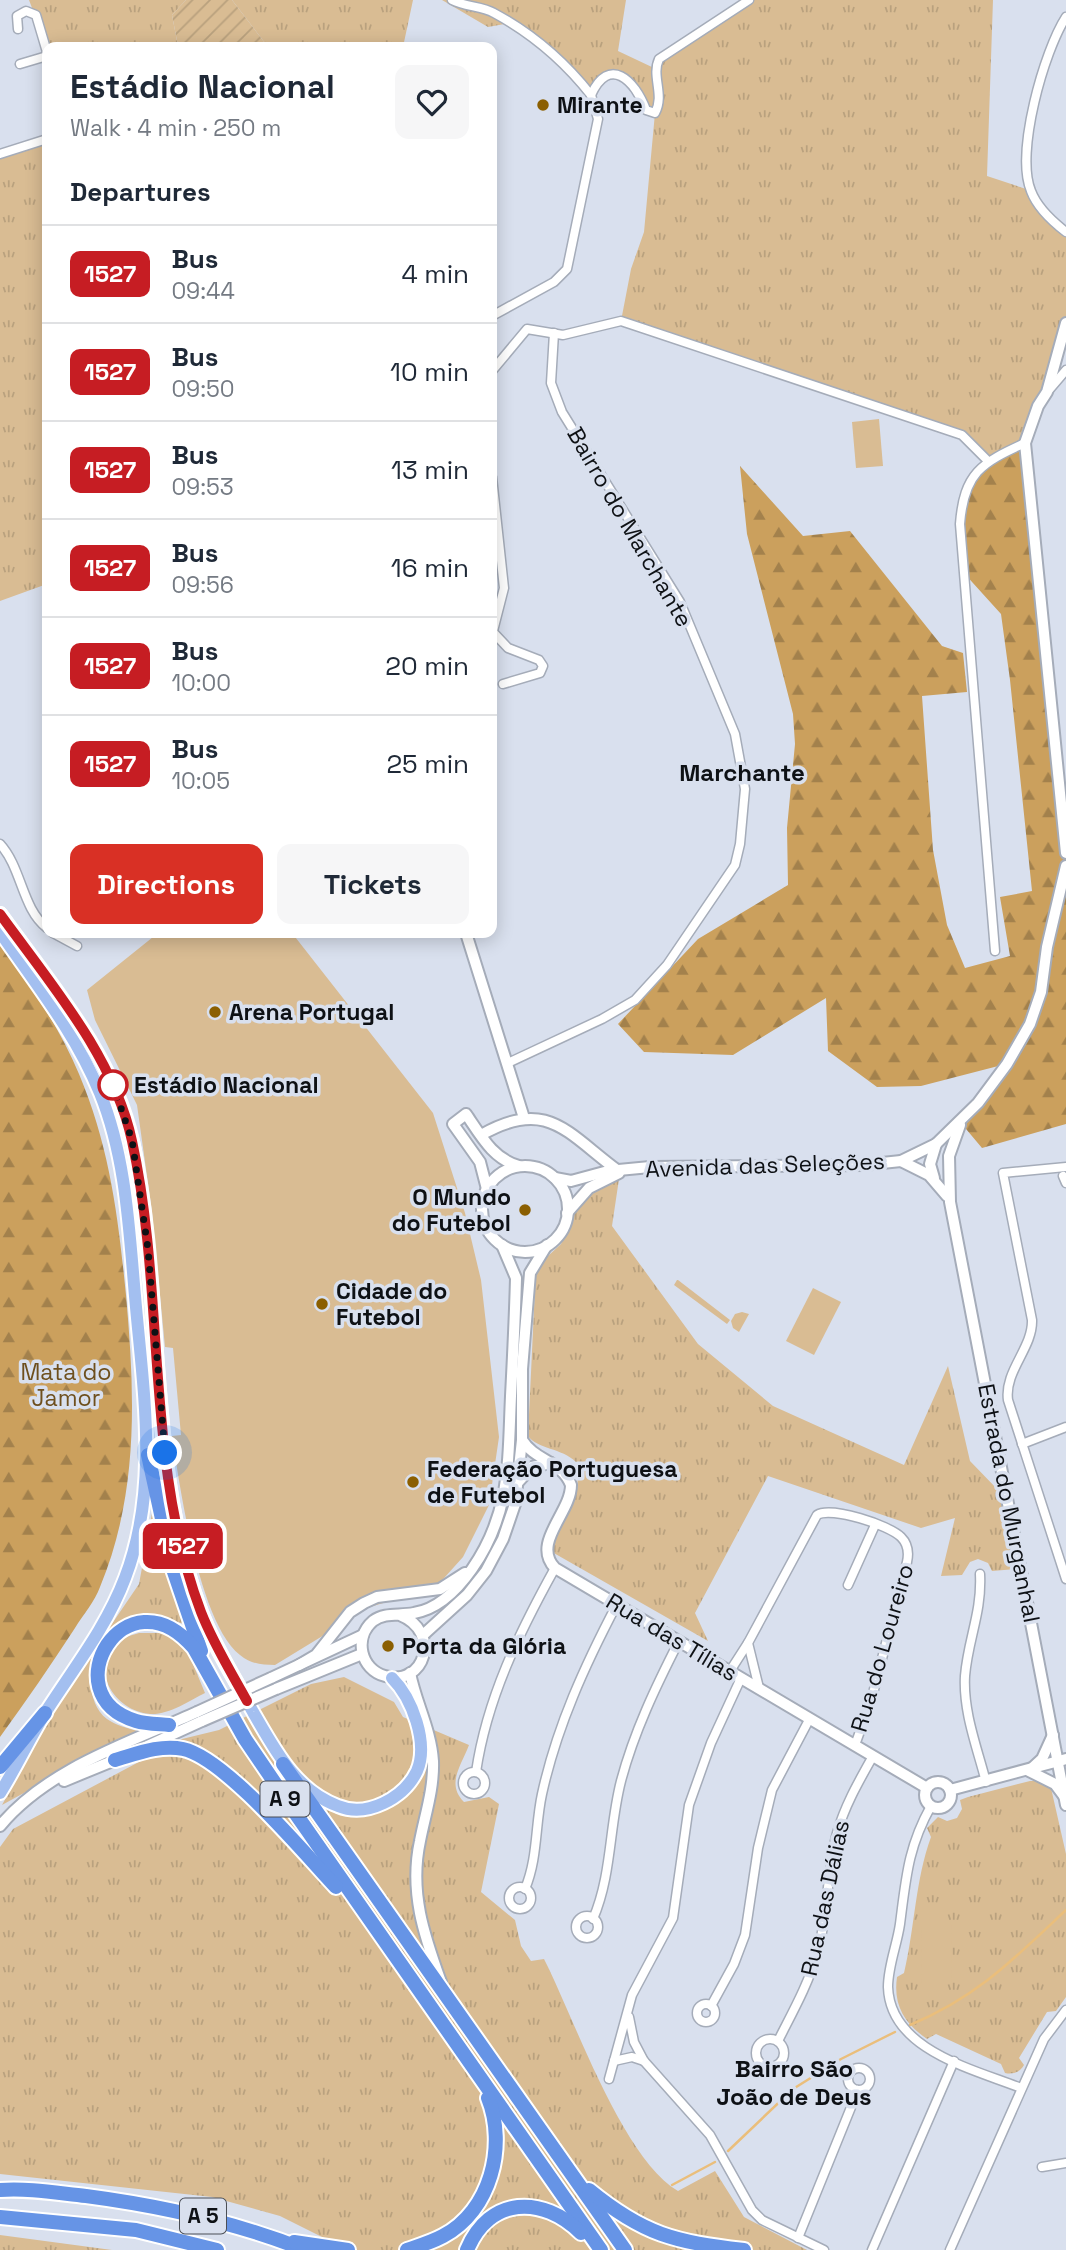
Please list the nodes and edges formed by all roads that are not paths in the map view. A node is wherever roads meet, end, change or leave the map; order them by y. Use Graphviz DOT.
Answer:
graph roads {
  1 [pos="452,0"];
  2 [pos="749,0"];
  3 [pos="1066,17"];
  4 [pos="18,29"];
  5 [pos="43,42"];
  6 [pos="42,57"];
  7 [pos="20,64"];
  8 [pos="591,95"];
  9 [pos="42,141"];
  10 [pos="0,154"];
  11 [pos="1066,232"];
  12 [pos="497,313"];
  13 [pos="1066,323"];
  14 [pos="554,333"];
  15 [pos="497,365"];
  16 [pos="1066,370"];
  17 [pos="1047,392"];
  18 [pos="1025,443"];
  19 [pos="987,460"];
  20 [pos="497,524"];
  21 [pos="497,616"];
  22 [pos="497,636"];
  23 [pos="503,684"];
  24 [pos="0,845"];
  25 [pos="1066,853"];
  26 [pos="1066,866"];
  27 [pos="0,914"];
  28 [pos="42,924"];
  29 [pos="0,932"];
  30 [pos="63,938"];
  31 [pos="468,938"];
  32 [pos="77,946"];
  33 [pos="995,951"];
  34 [pos="508,1063"];
  35 [pos="524,1118"];
  36 [pos="961,1122"];
  37 [pos="481,1135"];
  38 [pos="936,1144"];
  39 [pos="592,1148"];
  40 [pos="901,1161"];
  41 [pos="519,1166"];
  42 [pos="1066,1167"];
  43 [pos="629,1169"];
  44 [pos="617,1170"];
  45 [pos="947,1173"];
  46 [pos="589,1176"];
  47 [pos="555,1178"];
  48 [pos="935,1180"];
  49 [pos="487,1189"];
  50 [pos="950,1202"];
  51 [pos="567,1213"];
  52 [pos="502,1245"];
  53 [pos="547,1245"];
  54 [pos="1066,1427"];
  55 [pos="522,1440"];
  56 [pos="1022,1444"];
  57 [pos="148,1455"];
  58 [pos="552,1463"];
  59 [pos="519,1481"];
  60 [pos="875,1525"];
  61 [pos="473,1567"];
  62 [pos="555,1568"];
  63 [pos="980,1574"];
  64 [pos="1066,1579"];
  65 [pos="848,1585"];
  66 [pos="617,1604"];
  67 [pos="400,1615"];
  68 [pos="363,1634"];
  69 [pos="423,1635"];
  70 [pos="679,1641"];
  71 [pos="748,1643"];
  72 [pos="362,1654"];
  73 [pos="299,1665"];
  74 [pos="730,1671"];
  75 [pos="209,1672"];
  76 [pos="410,1673"];
  77 [pos="392,1678"];
  78 [pos="741,1678"];
  79 [pos="759,1688"];
  80 [pos="45,1713"];
  81 [pos="200,1716"];
  82 [pos="810,1718"];
  83 [pos="169,1725"];
  84 [pos="1054,1732"];
  85 [pos="1066,1742"];
  86 [pos="855,1745"];
  87 [pos="873,1756"];
  88 [pos="115,1760"];
  89 [pos="1063,1760"];
  90 [pos="283,1764"];
  91 [pos="0,1767"];
  92 [pos="1029,1771"];
  93 [pos="476,1772"];
  94 [pos="986,1782"];
  95 [pos="927,1788"];
  96 [pos="42,1790"];
  97 [pos="950,1790"];
  98 [pos="0,1793"];
  99 [pos="1065,1801"];
  100 [pos="931,1805"];
  101 [pos="0,1826"];
  102 [pos="525,1889"];
  103 [pos="593,1919"];
  104 [pos="368,1922"];
  105 [pos="444,1988"];
  106 [pos="711,2006"];
  107 [pos="1066,2010"];
  108 [pos="628,2014"];
  109 [pos="778,2041"];
  110 [pos="644,2060"];
  111 [pos="614,2061"];
  112 [pos="954,2061"];
  113 [pos="472,2068"];
  114 [pos="609,2079"];
  115 [pos="1021,2088"];
  116 [pos="858,2090"];
  117 [pos="1066,2163"];
  118 [pos="1042,2167"];
  119 [pos="572,2175"];
  120 [pos="0,2187"];
  121 [pos="0,2217"];
  122 [pos="798,2238"];
  123 [pos="278,2239"];
  124 [pos="217,2250"];
  125 [pos="306,2250"];
  126 [pos="348,2250"];
  127 [pos="407,2250"];
  128 [pos="467,2250"];
  129 [pos="599,2250"];
  130 [pos="625,2250"];
  131 [pos="744,2250"];
  132 [pos="824,2250"];
  133 [pos="872,2250"];
  134 [pos="950,2250"];
  1 -- 8 [label="street"];
  2 -- 8 [label="street"];
  3 -- 11 [label="street"];
  4 -- 5 [label="street"];
  6 -- 7 [label="street"];
  8 -- 12 [label="street"];
  9 -- 10 [label="street"];
  13 -- 17 [label="street"];
  14 -- 15 [label="street"];
  14 -- 19 [label="street"];
  14 -- 34 [label="street, Bairro do Marchante"];
  16 -- 17 [label="street"];
  17 -- 18 [label="street"];
  18 -- 19 [label="street"];
  18 -- 25 [label="street"];
  19 -- 33 [label="street"];
  20 -- 21 [label="street"];
  22 -- 23 [label="street"];
  24 -- 28 [label="street"];
  26 -- 36 [label="street, Estrada do Murganhal"];
  27 -- 90 [label="main road, A 9"];
  29 -- 57 [label="main road"];
  30 -- 32 [label="street"];
  31 -- 34 [label="street"];
  34 -- 35 [label="street"];
  35 -- 37 [label="street"];
  35 -- 39 [label="street"];
  36 -- 38 [label="street, Estrada do Murganhal"];
  36 -- 45 [label="street, Estrada do Murganhal"];
  37 -- 41 [label="street"];
  37 -- 49 [label="street"];
  38 -- 40 [label="street, Estrada do Murganhal"];
  38 -- 45 [label="street, Estrada do Murganhal"];
  38 -- 48 [label="street"];
  39 -- 44 [label="street"];
  39 -- 46 [label="street"];
  40 -- 43 [label="street, Avenida das Seleções"];
  40 -- 48 [label="street, Estrada do Murganhal"];
  41 -- 47 [label="street"];
  41 -- 49 [label="street"];
  42 -- 56 [label="street"];
  43 -- 44 [label="street, Avenida das Seleções"];
  43 -- 51 [label="street, Avenida das Seleções"];
  44 -- 46 [label="street, Avenida das Seleções"];
  45 -- 50 [label="street, Estrada do Murganhal"];
  46 -- 47 [label="street, Avenida das Seleções"];
  47 -- 51 [label="street"];
  48 -- 50 [label="street, Estrada do Murganhal"];
  49 -- 52 [label="street"];
  50 -- 84 [label="street, Estrada do Murganhal"];
  51 -- 53 [label="street"];
  52 -- 53 [label="street"];
  52 -- 61 [label="street"];
  53 -- 55 [label="street"];
  54 -- 56 [label="street"];
  55 -- 58 [label="street"];
  55 -- 59 [label="street"];
  56 -- 64 [label="street"];
  57 -- 75 [label="highway, A 9"];
  57 -- 80 [label="main road"];
  58 -- 59 [label="street"];
  58 -- 62 [label="street"];
  59 -- 69 [label="street"];
  60 -- 65 [label="street"];
  60 -- 71 [label="street, Rua do Loureiro"];
  60 -- 86 [label="street, Rua do Loureiro"];
  61 -- 67 [label="street"];
  61 -- 73 [label="street"];
  62 -- 66 [label="street, Rua das Tílias"];
  62 -- 93 [label="street"];
  63 -- 94 [label="street"];
  66 -- 70 [label="street, Rua das Tílias"];
  66 -- 102 [label="street"];
  67 -- 68 [label="street"];
  67 -- 69 [label="street"];
  68 -- 72 [label="street"];
  68 -- 73 [label="street"];
  69 -- 76 [label="street"];
  70 -- 74 [label="street, Rua das Tílias"];
  70 -- 103 [label="street"];
  71 -- 74 [label="street, Rua do Loureiro"];
  71 -- 79 [label="street"];
  72 -- 77 [label="street"];
  72 -- 81 [label="street, bridge"];
  73 -- 81 [label="street, bridge"];
  74 -- 78 [label="street, Rua das Tílias"];
  75 -- 83 [label="highway"];
  75 -- 104 [label="highway, A 9"];
  76 -- 77 [label="street"];
  76 -- 105 [label="street"];
  77 -- 90 [label="main road"];
  78 -- 79 [label="street, Rua das Tílias"];
  78 -- 108 [label="street"];
  79 -- 82 [label="street, Rua das Tílias"];
  80 -- 91 [label="highway"];
  80 -- 98 [label="main road"];
  81 -- 83 [label="street"];
  81 -- 88 [label="street"];
  82 -- 86 [label="street, Rua das Tílias"];
  82 -- 106 [label="street"];
  83 -- 96 [label="street"];
  84 -- 85 [label="street"];
  84 -- 89 [label="street, Estrada do Murganhal"];
  84 -- 92 [label="street"];
  86 -- 87 [label="street, Rua das Tílias"];
  87 -- 95 [label="street, Rua das Tílias"];
  87 -- 109 [label="street, Rua das Dálias"];
  88 -- 96 [label="street"];
  88 -- 104 [label="highway"];
  89 -- 92 [label="street"];
  89 -- 99 [label="street, Estrada do Murganhal"];
  90 -- 105 [label="highway, A 9"];
  92 -- 94 [label="street"];
  92 -- 99 [label="street"];
  94 -- 97 [label="street"];
  95 -- 97 [label="street"];
  95 -- 100 [label="street"];
  96 -- 101 [label="street"];
  97 -- 100 [label="street"];
  100 -- 112 [label="street"];
  104 -- 113 [label="highway, A 9"];
  105 -- 119 [label="highway, A 9"];
  107 -- 115 [label="street"];
  108 -- 110 [label="street"];
  108 -- 111 [label="street"];
  110 -- 111 [label="street"];
  110 -- 122 [label="street"];
  111 -- 114 [label="street"];
  112 -- 115 [label="street"];
  112 -- 133 [label="street"];
  113 -- 127 [label="highway"];
  113 -- 129 [label="highway, A 9"];
  115 -- 134 [label="street"];
  116 -- 122 [label="street"];
  117 -- 118 [label="street"];
  119 -- 130 [label="highway, A 9"];
  119 -- 131 [label="highway"];
  120 -- 123 [label="highway, A 5"];
  121 -- 124 [label="highway, A 5"];
  122 -- 132 [label="street"];
  123 -- 125 [label="highway, A 5"];
  123 -- 126 [label="highway"];
  128 -- 129 [label="highway"];
}
